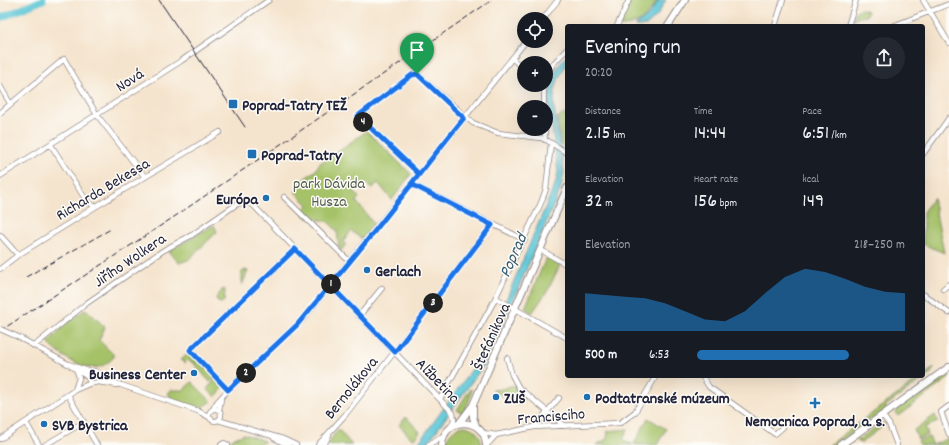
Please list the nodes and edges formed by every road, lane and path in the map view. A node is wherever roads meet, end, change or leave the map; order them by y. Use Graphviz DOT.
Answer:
graph roads {
  1 [pos="269,0"];
  2 [pos="558,0"];
  3 [pos="629,0"];
  4 [pos="685,0"];
  5 [pos="783,0"];
  6 [pos="856,0"];
  7 [pos="923,0"];
  8 [pos="949,4"];
  9 [pos="549,12"];
  10 [pos="931,12"];
  11 [pos="618,24"];
  12 [pos="669,24"];
  13 [pos="776,24"];
  14 [pos="849,24"];
  15 [pos="898,24"];
  16 [pos="949,43"];
  17 [pos="520,48"];
  18 [pos="565,51"];
  19 [pos="512,58"];
  20 [pos="517,63"];
  21 [pos="553,64"];
  22 [pos="0,86"];
  23 [pos="11,105"];
  24 [pos="0,113"];
  25 [pos="97,115"];
  26 [pos="464,118"];
  27 [pos="949,118"];
  28 [pos="220,132"];
  29 [pos="545,136"];
  30 [pos="545,140"];
  31 [pos="553,144"];
  32 [pos="51,145"];
  33 [pos="565,151"];
  34 [pos="925,151"];
  35 [pos="419,174"];
  36 [pos="0,176"];
  37 [pos="145,177"];
  38 [pos="411,184"];
  39 [pos="565,193"];
  40 [pos="284,197"];
  41 [pos="244,202"];
  42 [pos="95,206"];
  43 [pos="492,225"];
  44 [pos="0,235"];
  45 [pos="525,240"];
  46 [pos="295,249"];
  47 [pos="541,250"];
  48 [pos="18,255"];
  49 [pos="349,261"];
  50 [pos="565,264"];
  51 [pos="0,270"];
  52 [pos="949,284"];
  53 [pos="330,285"];
  54 [pos="382,288"];
  55 [pos="943,289"];
  56 [pos="925,295"];
  57 [pos="496,298"];
  58 [pos="514,307"];
  59 [pos="949,313"];
  60 [pos="360,316"];
  61 [pos="0,329"];
  62 [pos="565,337"];
  63 [pos="34,346"];
  64 [pos="395,352"];
  65 [pos="507,358"];
  66 [pos="68,364"];
  67 [pos="949,367"];
  68 [pos="76,370"];
  69 [pos="90,372"];
  70 [pos="100,376"];
  71 [pos="655,378"];
  72 [pos="703,378"];
  73 [pos="89,380"];
  74 [pos="98,382"];
  75 [pos="121,385"];
  76 [pos="75,390"];
  77 [pos="228,390"];
  78 [pos="68,395"];
  79 [pos="558,398"];
  80 [pos="221,399"];
  81 [pos="440,399"];
  82 [pos="473,405"];
  83 [pos="949,406"];
  84 [pos="212,410"];
  85 [pos="198,411"];
  86 [pos="220,412"];
  87 [pos="548,412"];
  88 [pos="883,416"];
  89 [pos="210,418"];
  90 [pos="218,420"];
  91 [pos="84,422"];
  92 [pos="231,422"];
  93 [pos="460,422"];
  94 [pos="26,423"];
  95 [pos="451,426"];
  96 [pos="476,426"];
  97 [pos="565,426"];
  98 [pos="534,427"];
  99 [pos="783,427"];
  100 [pos="258,431"];
  101 [pos="330,431"];
  102 [pos="482,432"];
  103 [pos="496,434"];
  104 [pos="949,434"];
  105 [pos="443,436"];
  106 [pos="0,439"];
  107 [pos="39,445"];
  108 [pos="44,445"];
  109 [pos="97,445"];
  110 [pos="220,445"];
  111 [pos="228,445"];
  112 [pos="288,445"];
  113 [pos="296,445"];
  114 [pos="318,445"];
  115 [pos="324,445"];
  116 [pos="428,445"];
  117 [pos="442,445"];
  118 [pos="486,445"];
  119 [pos="841,445"];
  120 [pos="897,445"];
  1 -- 25 [label="street, Nová"];
  2 -- 9 [label="street"];
  3 -- 11 [label="street"];
  4 -- 12 [label="main road"];
  5 -- 13 [label="street"];
  6 -- 14 [label="street"];
  7 -- 10 [label="street"];
  8 -- 10 [label="street"];
  10 -- 15 [label="street"];
  10 -- 16 [label="street"];
  17 -- 19 [label="street"];
  18 -- 21 [label="street"];
  19 -- 20 [label="street"];
  19 -- 26 [label="street"];
  22 -- 23 [label="street"];
  23 -- 24 [label="street"];
  23 -- 25 [label="street"];
  25 -- 32 [label="street, Nová"];
  25 -- 37 [label="street"];
  26 -- 30 [label="street"];
  26 -- 35 [label="street"];
  26 -- 35 [label="street"];
  27 -- 34 [label="street"];
  28 -- 37 [label="street, Richarda Bekessa"];
  29 -- 30 [label="street"];
  30 -- 31 [label="street"];
  31 -- 33 [label="street"];
  31 -- 45 [label="street"];
  32 -- 36 [label="street, Nová"];
  32 -- 42 [label="street"];
  35 -- 38 [label="street"];
  37 -- 42 [label="street, Richarda Bekessa"];
  38 -- 43 [label="street"];
  38 -- 49 [label="street"];
  39 -- 47 [label="main road, Štefánikova"];
  40 -- 49 [label="street"];
  41 -- 46 [label="street, Alžbetina"];
  41 -- 63 [label="street, Jiřího Wolkera"];
  42 -- 48 [label="street, Richarda Bekessa"];
  43 -- 45 [label="street"];
  43 -- 64 [label="street, Bernolákova"];
  44 -- 48 [label="street"];
  45 -- 57 [label="street"];
  46 -- 53 [label="street, Alžbetina"];
  46 -- 77 [label="street"];
  47 -- 50 [label="street"];
  47 -- 58 [label="main road, Štefánikova"];
  48 -- 51 [label="street, Richarda Bekessa"];
  49 -- 53 [label="street"];
  52 -- 55 [label="street"];
  53 -- 60 [label="street, Alžbetina"];
  53 -- 77 [label="street"];
  54 -- 60 [label="street"];
  56 -- 59 [label="street"];
  57 -- 58 [label="street"];
  57 -- 81 [label="street"];
  58 -- 62 [label="street"];
  58 -- 82 [label="main road, Štefánikova"];
  60 -- 64 [label="street, Alžbetina"];
  61 -- 63 [label="street, bridge"];
  63 -- 66 [label="street"];
  64 -- 81 [label="street, Alžbetina"];
  64 -- 101 [label="street, Bernolákova"];
  65 -- 87 [label="street"];
  66 -- 68 [label="street"];
  66 -- 69 [label="street"];
  67 -- 88 [label="main road"];
  68 -- 73 [label="street"];
  68 -- 76 [label="street"];
  69 -- 70 [label="street"];
  69 -- 73 [label="street"];
  70 -- 74 [label="street"];
  70 -- 75 [label="street"];
  71 -- 97 [label="street, Francisciho"];
  72 -- 99 [label="street"];
  73 -- 74 [label="street"];
  73 -- 76 [label="street"];
  74 -- 75 [label="street"];
  75 -- 85 [label="street"];
  76 -- 78 [label="street"];
  77 -- 80 [label="street"];
  78 -- 91 [label="street"];
  78 -- 94 [label="street"];
  79 -- 87 [label="street"];
  80 -- 84 [label="street"];
  80 -- 86 [label="street"];
  81 -- 95 [label="street, Alžbetina"];
  82 -- 93 [label="main road, Štefánikova"];
  82 -- 96 [label="main road"];
  83 -- 104 [label="street"];
  84 -- 85 [label="street"];
  84 -- 86 [label="street"];
  84 -- 89 [label="street"];
  85 -- 89 [label="street"];
  86 -- 90 [label="street"];
  86 -- 92 [label="street"];
  87 -- 97 [label="street"];
  87 -- 98 [label="street"];
  88 -- 119 [label="main road"];
  88 -- 120 [label="street"];
  89 -- 90 [label="street"];
  90 -- 92 [label="street"];
  91 -- 108 [label="street"];
  91 -- 109 [label="street"];
  92 -- 100 [label="street"];
  93 -- 95 [label="main road"];
  93 -- 96 [label="main road"];
  94 -- 106 [label="street"];
  94 -- 107 [label="street"];
  95 -- 105 [label="main road"];
  96 -- 102 [label="main road"];
  97 -- 98 [label="street, Francisciho"];
  98 -- 103 [label="street, Francisciho"];
  100 -- 112 [label="street"];
  100 -- 113 [label="street"];
  101 -- 114 [label="street, Bernolákova"];
  101 -- 115 [label="street, Bernolákova"];
  102 -- 103 [label="street, Francisciho"];
  102 -- 118 [label="main road"];
  103 -- 118 [label="street, Francisciho"];
  105 -- 116 [label="street"];
  105 -- 117 [label="main road"];
  110 -- 111 [label="street"];
}
